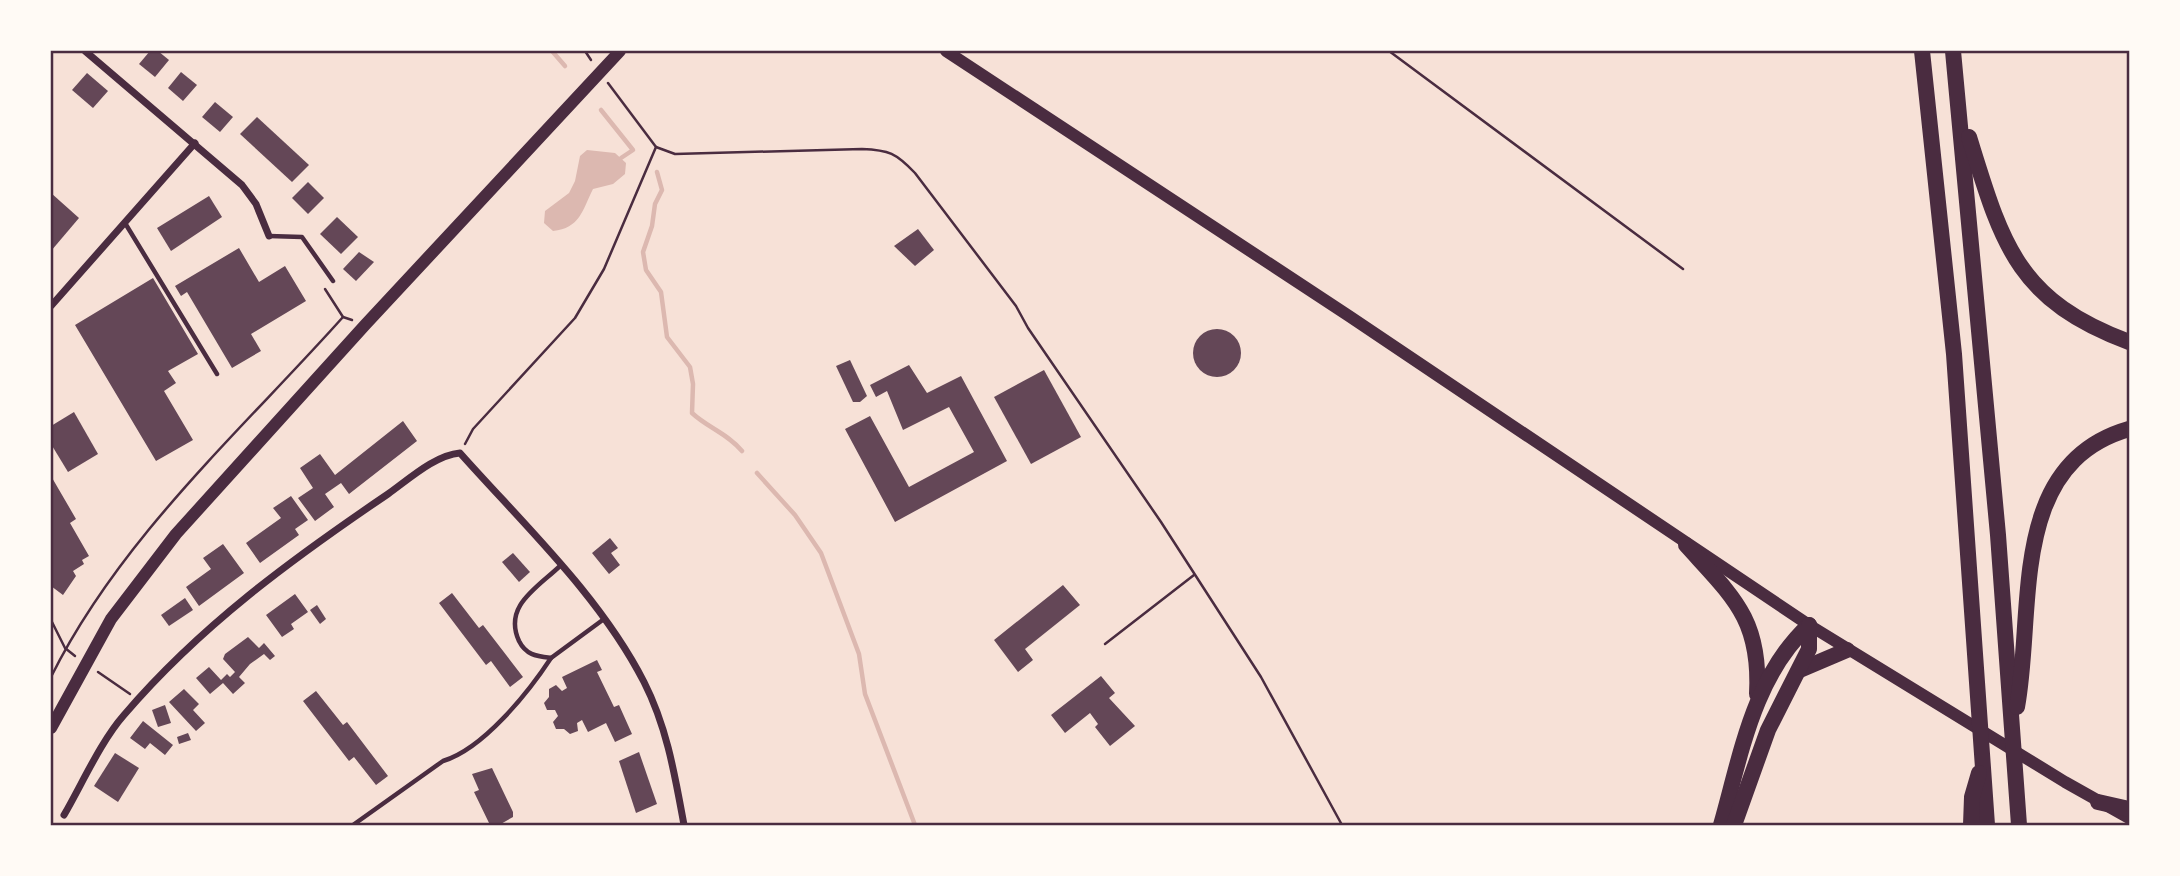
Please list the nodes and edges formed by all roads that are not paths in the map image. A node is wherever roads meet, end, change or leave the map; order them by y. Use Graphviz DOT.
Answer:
graph roads {
  1 [pos="85,51"];
  2 [pos="620,51"];
  3 [pos="946,51"];
  4 [pos="1922,51"];
  5 [pos="1953,51"];
  6 [pos="1960,108"];
  7 [pos="195,144"];
  8 [pos="125,223"];
  9 [pos="268,236"];
  10 [pos="333,281"];
  11 [pos="51,306"];
  12 [pos="2129,342"];
  13 [pos="217,374"];
  14 [pos="2129,429"];
  15 [pos="1686,545"];
  16 [pos="560,566"];
  17 [pos="604,619"];
  18 [pos="1809,625"];
  19 [pos="1847,650"];
  20 [pos="551,658"];
  21 [pos="1800,670"];
  22 [pos="1756,704"];
  23 [pos="51,728"];
  24 [pos="2012,730"];
  25 [pos="1982,764"];
  26 [pos="2098,802"];
  27 [pos="2129,809"];
  28 [pos="64,814"];
  29 [pos="2129,818"];
  30 [pos="353,825"];
  31 [pos="684,825"];
  32 [pos="1721,825"];
  33 [pos="1734,825"];
  34 [pos="1971,825"];
  35 [pos="1987,825"];
  36 [pos="2019,825"];
  1 -- 7 [label="street"];
  2 -- 23 [label="main road"];
  3 -- 15 [label="main road"];
  4 -- 25 [label="highway"];
  5 -- 6 [label="highway"];
  6 -- 12 [label="highway"];
  6 -- 24 [label="highway"];
  7 -- 8 [label="street"];
  7 -- 9 [label="street"];
  8 -- 11 [label="street"];
  8 -- 13 [label="lane"];
  9 -- 10 [label="lane"];
  14 -- 24 [label="highway"];
  15 -- 18 [label="main road"];
  15 -- 22 [label="highway"];
  16 -- 17 [label="street"];
  16 -- 20 [label="lane"];
  16 -- 28 [label="street"];
  17 -- 20 [label="lane"];
  17 -- 31 [label="street"];
  18 -- 19 [label="main road"];
  18 -- 21 [label="highway"];
  18 -- 22 [label="highway"];
  19 -- 21 [label="highway"];
  19 -- 26 [label="main road"];
  20 -- 30 [label="lane"];
  21 -- 33 [label="highway"];
  22 -- 32 [label="highway"];
  24 -- 36 [label="highway"];
  25 -- 34 [label="highway"];
  25 -- 35 [label="highway"];
  26 -- 27 [label="highway"];
  26 -- 29 [label="main road"];
}
